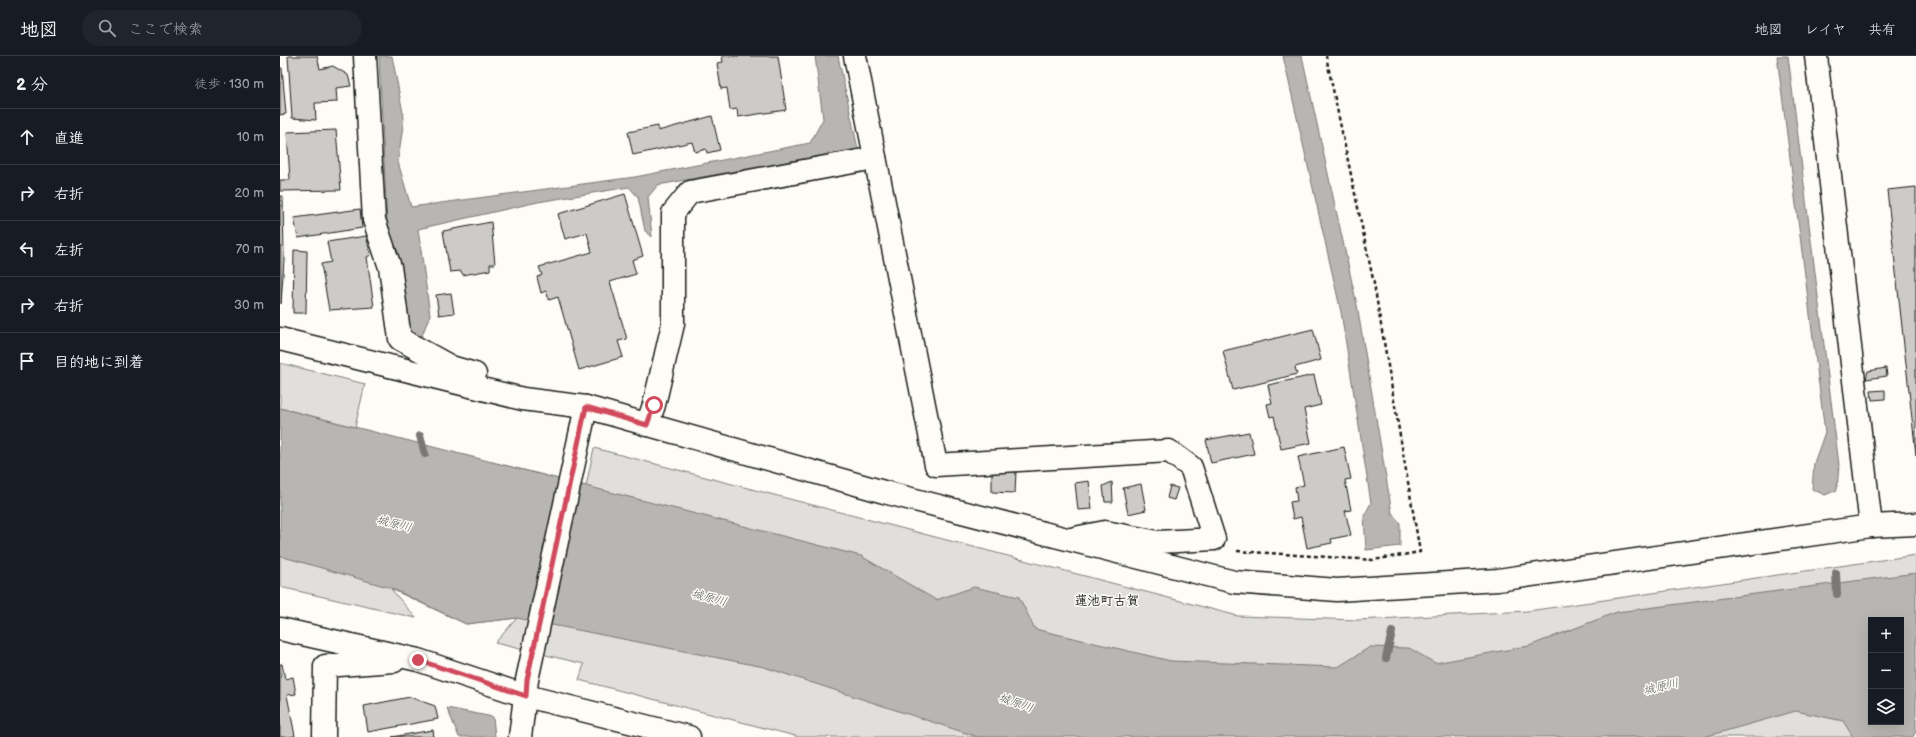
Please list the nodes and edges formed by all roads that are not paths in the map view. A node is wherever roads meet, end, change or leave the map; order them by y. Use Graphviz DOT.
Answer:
graph roads {
  1 [pos="365,56"];
  2 [pos="855,56"];
  3 [pos="1816,56"];
  4 [pos="875,158"];
  5 [pos="280,339"];
  6 [pos="523,399"];
  7 [pos="585,415"];
  8 [pos="647,425"];
  9 [pos="1916,524"];
  10 [pos="1871,526"];
  11 [pos="1068,539"];
  12 [pos="280,629"];
  13 [pos="418,660"];
  14 [pos="527,688"];
  15 [pos="324,737"];
  16 [pos="520,737"];
  17 [pos="689,737"];
  1 -- 6 [label="street"];
  2 -- 4 [label="street"];
  3 -- 10 [label="street"];
  4 -- 8 [label="street"];
  4 -- 11 [label="street"];
  5 -- 6 [label="street"];
  6 -- 7 [label="street"];
  7 -- 8 [label="street"];
  7 -- 14 [label="street"];
  8 -- 11 [label="street"];
  9 -- 10 [label="street"];
  10 -- 11 [label="street"];
  12 -- 13 [label="street"];
  13 -- 14 [label="street"];
  13 -- 15 [label="street"];
  14 -- 16 [label="street"];
  14 -- 17 [label="street"];
}
